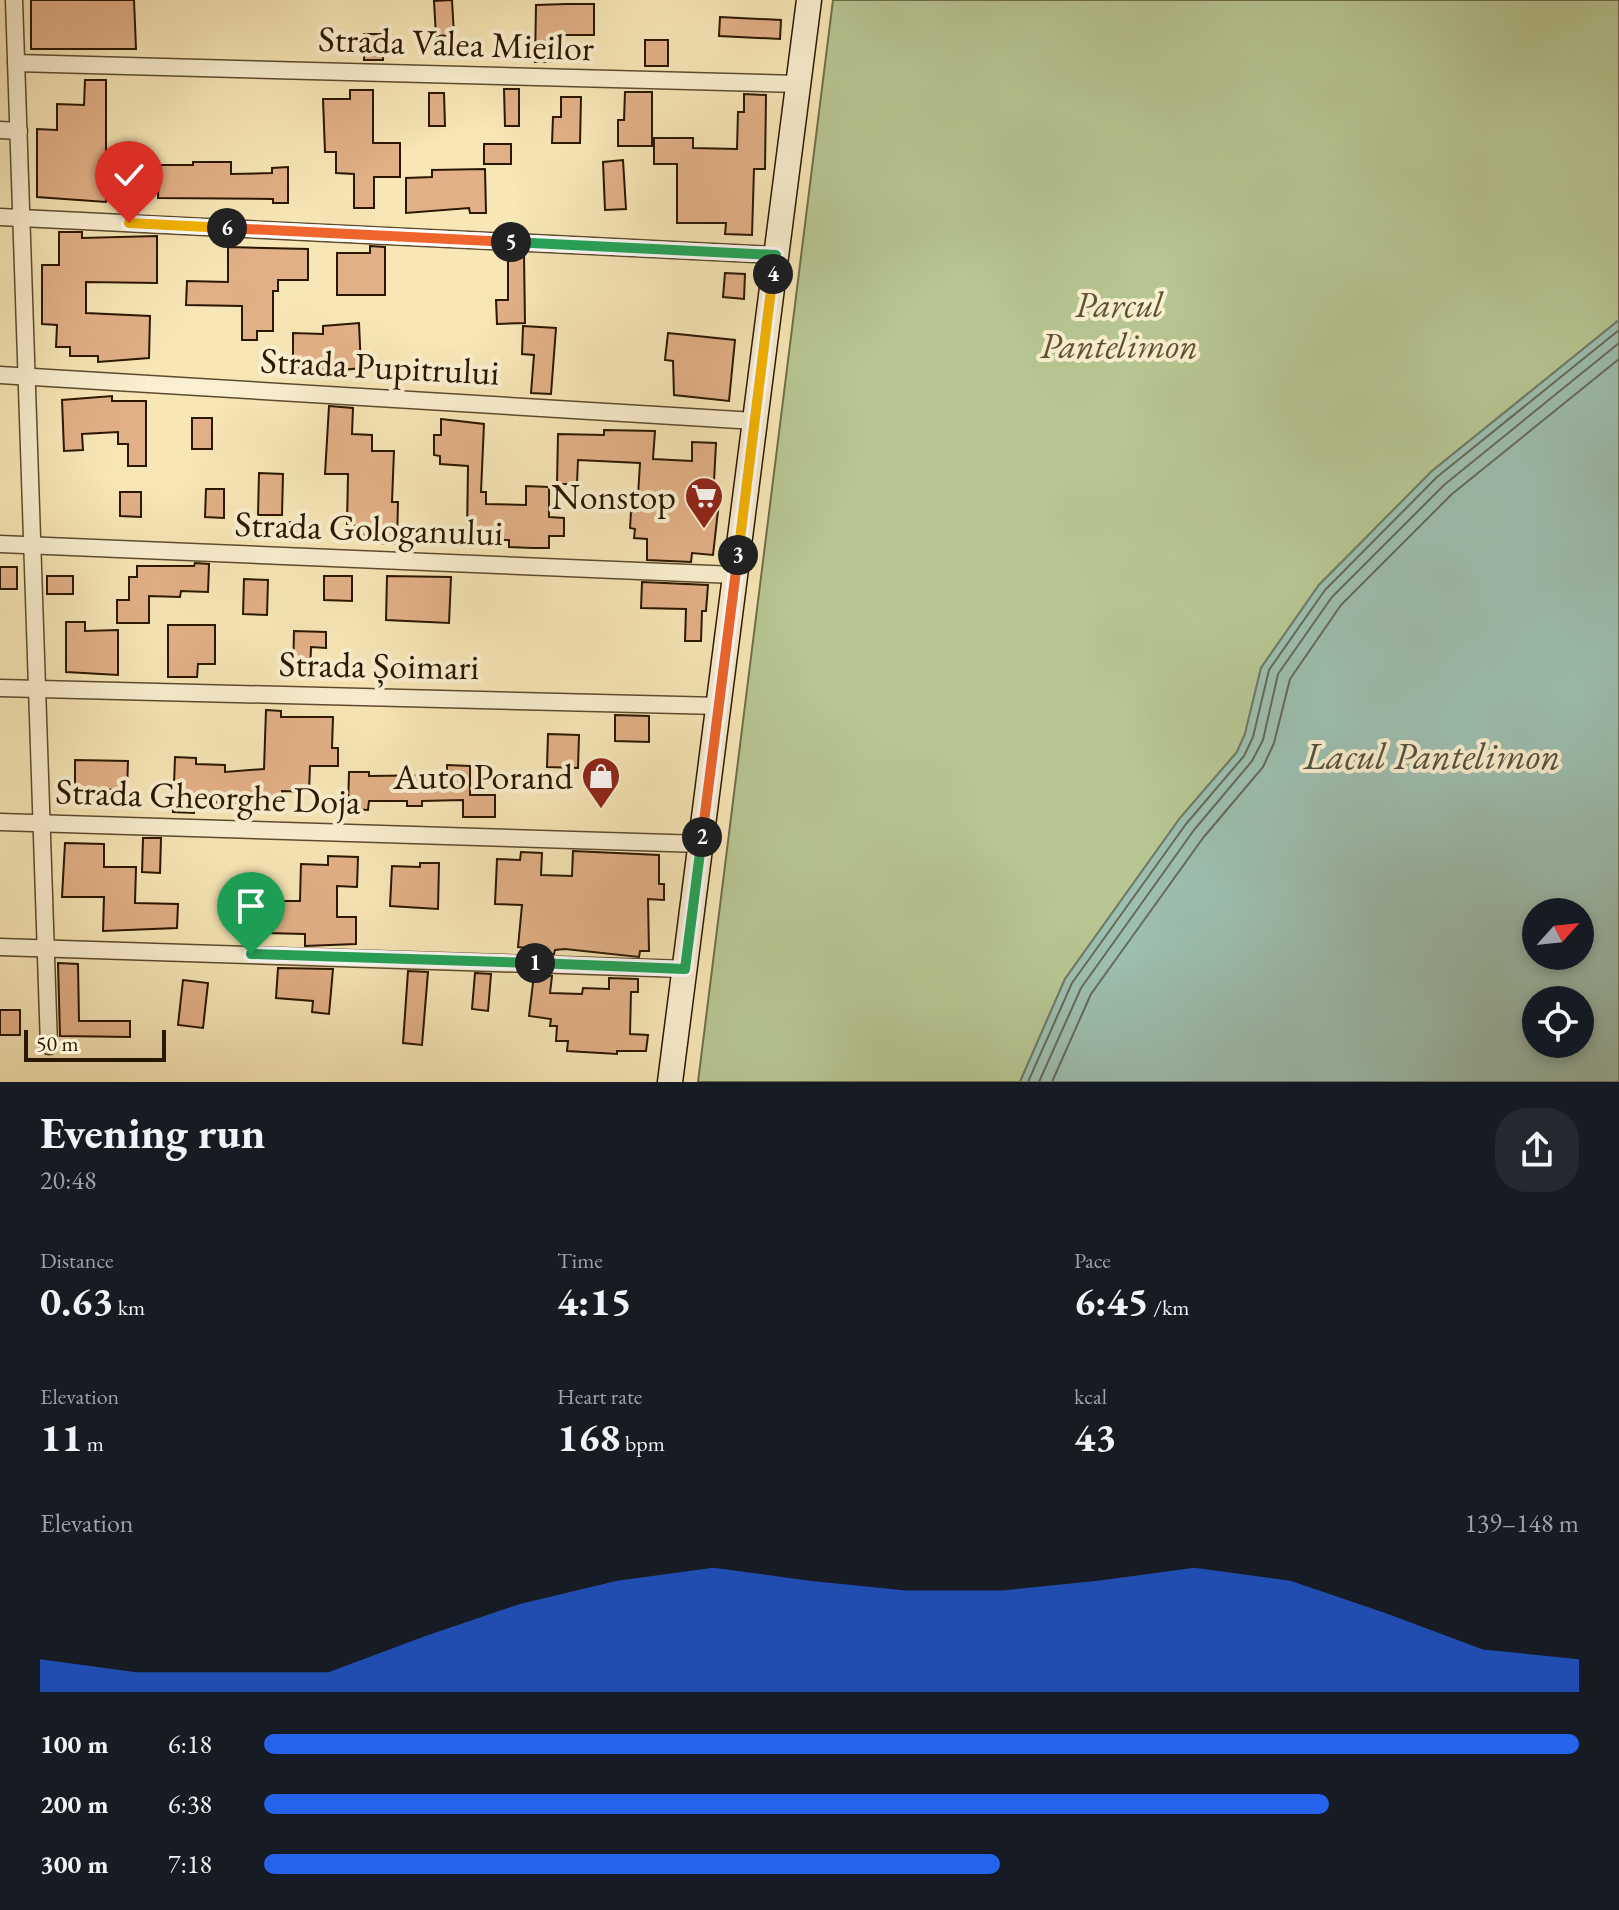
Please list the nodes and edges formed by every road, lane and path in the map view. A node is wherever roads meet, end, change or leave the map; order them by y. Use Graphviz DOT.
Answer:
graph roads {
  1 [pos="791,0"];
  2 [pos="809,0"];
  3 [pos="10,5"];
  4 [pos="16,63"];
  5 [pos="798,84"];
  6 [pos="0,130"];
  7 [pos="19,131"];
  8 [pos="0,217"];
  9 [pos="21,218"];
  10 [pos="776,255"];
  11 [pos="0,375"];
  12 [pos="27,377"];
  13 [pos="755,421"];
  14 [pos="0,544"];
  15 [pos="32,545"];
  16 [pos="735,575"];
  17 [pos="0,688"];
  18 [pos="37,689"];
  19 [pos="719,706"];
  20 [pos="0,822"];
  21 [pos="42,823"];
  22 [pos="702,844"];
  23 [pos="0,947"];
  24 [pos="46,948"];
  25 [pos="685,969"];
  26 [pos="49,1046"];
  27 [pos="670,1082"];
  1 -- 2 [label="street"];
  2 -- 5 [label="main road"];
  3 -- 4 [label="street"];
  4 -- 5 [label="street, Strada Valea Mieilor"];
  4 -- 7 [label="street"];
  5 -- 10 [label="main road"];
  6 -- 7 [label="street"];
  7 -- 9 [label="street"];
  8 -- 9 [label="street"];
  9 -- 10 [label="street"];
  9 -- 12 [label="street"];
  10 -- 13 [label="main road"];
  11 -- 12 [label="street, Strada Pupitrului"];
  12 -- 13 [label="street, Strada Pupitrului"];
  12 -- 15 [label="street"];
  13 -- 16 [label="main road"];
  14 -- 15 [label="street, Strada Gologanului"];
  15 -- 16 [label="street, Strada Gologanului"];
  15 -- 18 [label="street"];
  16 -- 19 [label="main road"];
  17 -- 18 [label="street, Strada Șoimari"];
  18 -- 19 [label="street, Strada Șoimari"];
  18 -- 21 [label="street"];
  19 -- 22 [label="main road"];
  20 -- 21 [label="street, Strada Gheorghe Doja"];
  21 -- 22 [label="street, Strada Gheorghe Doja"];
  21 -- 24 [label="street"];
  22 -- 25 [label="main road"];
  23 -- 24 [label="street"];
  24 -- 25 [label="street"];
  24 -- 26 [label="street"];
  25 -- 27 [label="main road"];
}
